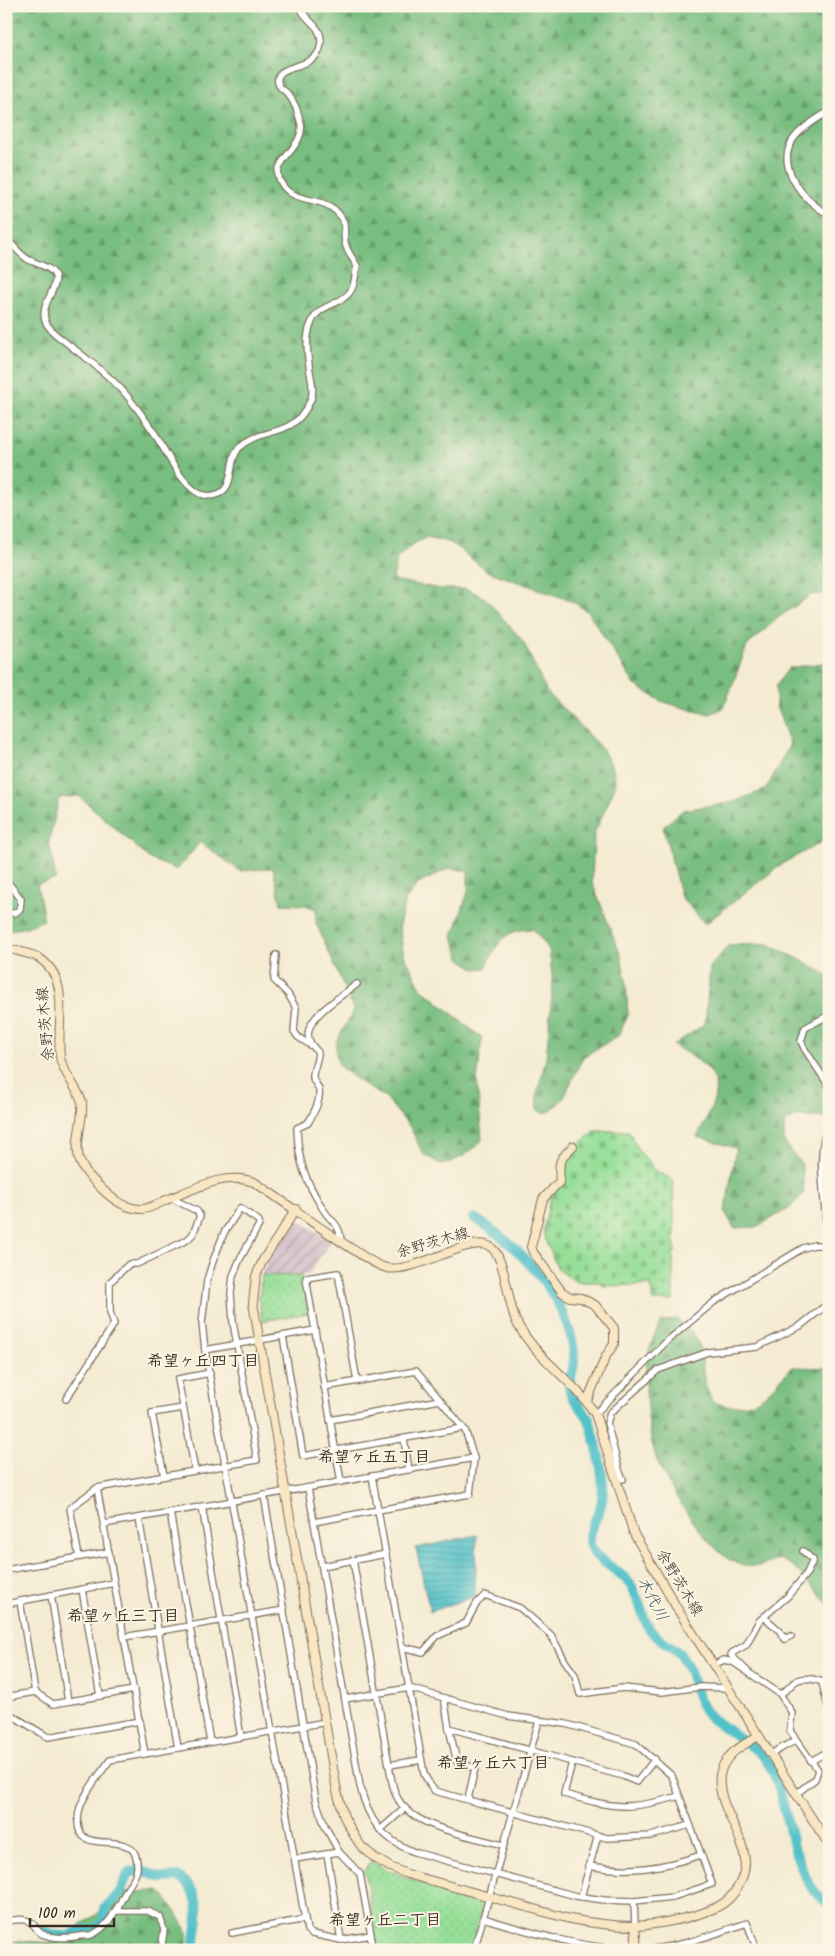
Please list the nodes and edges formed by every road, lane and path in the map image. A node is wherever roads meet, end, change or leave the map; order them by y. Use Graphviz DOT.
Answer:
graph roads {
  1 [pos="300,6"];
  2 [pos="829,113"];
  3 [pos="829,214"];
  4 [pos="6,238"];
  5 [pos="6,880"];
  6 [pos="6,913"];
  7 [pos="6,948"];
  8 [pos="276,956"];
  9 [pos="357,984"];
  10 [pos="829,1015"];
  11 [pos="313,1046"];
  12 [pos="829,1086"];
  13 [pos="829,1125"];
  14 [pos="573,1146"];
  15 [pos="171,1198"];
  16 [pos="296,1210"];
  17 [pos="829,1225"];
  18 [pos="341,1242"];
  19 [pos="829,1245"];
  20 [pos="829,1303"];
  21 [pos="315,1330"];
  22 [pos="283,1336"];
  23 [pos="260,1340"];
  24 [pos="237,1344"];
  25 [pos="206,1350"];
  26 [pos="210,1373"];
  27 [pos="357,1381"];
  28 [pos="324,1386"];
  29 [pos="66,1399"];
  30 [pos="440,1400"];
  31 [pos="587,1401"];
  32 [pos="183,1408"];
  33 [pos="595,1414"];
  34 [pos="330,1420"];
  35 [pos="463,1428"];
  36 [pos="404,1439"];
  37 [pos="335,1451"];
  38 [pos="474,1458"];
  39 [pos="226,1466"];
  40 [pos="409,1470"];
  41 [pos="195,1471"];
  42 [pos="164,1476"];
  43 [pos="372,1476"];
  44 [pos="623,1479"];
  45 [pos="341,1482"];
  46 [pos="97,1488"];
  47 [pos="308,1488"];
  48 [pos="286,1492"];
  49 [pos="264,1495"];
  50 [pos="232,1501"];
  51 [pos="202,1506"];
  52 [pos="378,1510"];
  53 [pos="170,1512"];
  54 [pos="139,1518"];
  55 [pos="314,1522"];
  56 [pos="104,1524"];
  57 [pos="803,1551"];
  58 [pos="109,1552"];
  59 [pos="386,1554"];
  60 [pos="79,1557"];
  61 [pos="353,1560"];
  62 [pos="322,1566"];
  63 [pos="6,1570"];
  64 [pos="114,1583"];
  65 [pos="82,1589"];
  66 [pos="51,1595"];
  67 [pos="20,1601"];
  68 [pos="6,1604"];
  69 [pos="284,1610"];
  70 [pos="252,1616"];
  71 [pos="764,1617"];
  72 [pos="222,1621"];
  73 [pos="190,1626"];
  74 [pos="158,1632"];
  75 [pos="791,1636"];
  76 [pos="124,1637"];
  77 [pos="402,1647"];
  78 [pos="713,1665"];
  79 [pos="747,1671"];
  80 [pos="822,1682"];
  81 [pos="829,1684"];
  82 [pos="409,1688"];
  83 [pos="728,1688"];
  84 [pos="134,1690"];
  85 [pos="34,1692"];
  86 [pos="377,1694"];
  87 [pos="780,1694"];
  88 [pos="100,1696"];
  89 [pos="6,1697"];
  90 [pos="444,1698"];
  91 [pos="345,1699"];
  92 [pos="68,1701"];
  93 [pos="6,1707"];
  94 [pos="829,1711"];
  95 [pos="140,1721"];
  96 [pos="539,1721"];
  97 [pos="326,1722"];
  98 [pos="303,1726"];
  99 [pos="450,1728"];
  100 [pos="272,1732"];
  101 [pos="241,1737"];
  102 [pos="757,1737"];
  103 [pos="796,1740"];
  104 [pos="210,1742"];
  105 [pos="178,1748"];
  106 [pos="530,1751"];
  107 [pos="829,1751"];
  108 [pos="145,1754"];
  109 [pos="771,1754"];
  110 [pos="655,1759"];
  111 [pos="421,1760"];
  112 [pos="812,1761"];
  113 [pos="572,1762"];
  114 [pos="389,1765"];
  115 [pos="796,1794"];
  116 [pos="679,1796"];
  117 [pos="468,1799"];
  118 [pos="404,1808"];
  119 [pos="513,1813"];
  120 [pos="690,1825"];
  121 [pos="380,1830"];
  122 [pos="598,1836"];
  123 [pos="503,1845"];
  124 [pos="829,1845"];
  125 [pos="338,1852"];
  126 [pos="327,1854"];
  127 [pos="702,1855"];
  128 [pos="295,1858"];
  129 [pos="589,1866"];
  130 [pos="495,1874"];
  131 [pos="489,1896"];
  132 [pos="581,1897"];
  133 [pos="634,1902"];
  134 [pos="115,1911"];
  135 [pos="483,1918"];
  136 [pos="306,1919"];
  137 [pos="7,1920"];
  138 [pos="635,1926"];
  139 [pos="232,1933"];
  140 [pos="372,1935"];
  141 [pos="341,1940"];
  142 [pos="600,1948"];
  143 [pos="672,1948"];
  144 [pos="475,1949"];
  145 [pos="160,1950"];
  146 [pos="371,1950"];
  147 [pos="637,1950"];
  148 [pos="757,1950"];
  1 -- 4 [label="street"];
  2 -- 3 [label="street"];
  5 -- 6 [label="street"];
  7 -- 15 [label="street, 余野茨木線"];
  8 -- 11 [label="street"];
  9 -- 11 [label="street"];
  10 -- 12 [label="street"];
  11 -- 18 [label="street"];
  13 -- 17 [label="street"];
  14 -- 31 [label="street"];
  15 -- 16 [label="street, 余野茨木線"];
  15 -- 29 [label="street"];
  16 -- 18 [label="street, 余野茨木線"];
  16 -- 23 [label="street"];
  18 -- 31 [label="street, 余野茨木線"];
  19 -- 33 [label="street"];
  20 -- 44 [label="street"];
  21 -- 22 [label="street"];
  21 -- 27 [label="street"];
  21 -- 28 [label="street"];
  22 -- 23 [label="street"];
  22 -- 37 [label="street"];
  23 -- 24 [label="street"];
  23 -- 48 [label="street"];
  24 -- 25 [label="street"];
  24 -- 25 [label="street"];
  24 -- 39 [label="street"];
  25 -- 26 [label="street"];
  26 -- 32 [label="street"];
  26 -- 39 [label="street"];
  27 -- 28 [label="street"];
  27 -- 30 [label="street"];
  28 -- 34 [label="street"];
  30 -- 34 [label="street"];
  30 -- 35 [label="street"];
  31 -- 33 [label="street, 余野茨木線"];
  32 -- 41 [label="street"];
  32 -- 42 [label="street"];
  33 -- 78 [label="street, 余野茨木線"];
  34 -- 37 [label="street"];
  35 -- 36 [label="street"];
  35 -- 38 [label="street"];
  36 -- 37 [label="street"];
  36 -- 40 [label="street"];
  37 -- 45 [label="street"];
  38 -- 40 [label="street"];
  38 -- 52 [label="street"];
  39 -- 41 [label="street"];
  39 -- 50 [label="street"];
  40 -- 43 [label="street"];
  41 -- 42 [label="street"];
  42 -- 46 [label="street"];
  43 -- 45 [label="street"];
  43 -- 52 [label="street"];
  45 -- 47 [label="street"];
  46 -- 56 [label="street"];
  46 -- 60 [label="street"];
  47 -- 48 [label="street"];
  47 -- 55 [label="street"];
  48 -- 49 [label="street"];
  48 -- 97 [label="street"];
  49 -- 50 [label="street"];
  49 -- 69 [label="street"];
  50 -- 51 [label="street"];
  50 -- 70 [label="street"];
  51 -- 53 [label="street"];
  51 -- 72 [label="street"];
  52 -- 55 [label="street"];
  52 -- 59 [label="street"];
  53 -- 54 [label="street"];
  53 -- 73 [label="street"];
  54 -- 56 [label="street"];
  54 -- 74 [label="street"];
  55 -- 62 [label="street"];
  56 -- 58 [label="street"];
  57 -- 71 [label="street"];
  58 -- 60 [label="street"];
  58 -- 64 [label="street"];
  59 -- 61 [label="street"];
  59 -- 77 [label="street"];
  60 -- 63 [label="street"];
  61 -- 62 [label="street"];
  61 -- 86 [label="street"];
  62 -- 91 [label="street"];
  64 -- 65 [label="street"];
  64 -- 76 [label="street"];
  65 -- 66 [label="street"];
  65 -- 88 [label="street"];
  66 -- 67 [label="street"];
  66 -- 92 [label="street"];
  67 -- 68 [label="street"];
  67 -- 85 [label="street"];
  69 -- 70 [label="street"];
  69 -- 98 [label="street"];
  70 -- 72 [label="street"];
  70 -- 100 [label="street"];
  71 -- 75 [label="street"];
  71 -- 79 [label="street"];
  72 -- 73 [label="street"];
  72 -- 101 [label="street"];
  73 -- 74 [label="street"];
  73 -- 104 [label="street"];
  74 -- 76 [label="street"];
  74 -- 105 [label="street"];
  76 -- 84 [label="street"];
  77 -- 82 [label="street"];
  77 -- 83 [label="street"];
  78 -- 79 [label="street"];
  78 -- 83 [label="street, 余野茨木線"];
  79 -- 87 [label="street"];
  80 -- 81 [label="street"];
  80 -- 87 [label="street"];
  80 -- 94 [label="street"];
  82 -- 86 [label="street"];
  82 -- 90 [label="street"];
  82 -- 111 [label="street"];
  83 -- 102 [label="street, 余野茨木線"];
  84 -- 88 [label="street"];
  84 -- 95 [label="street"];
  85 -- 89 [label="street"];
  85 -- 92 [label="street"];
  86 -- 91 [label="street"];
  86 -- 114 [label="street"];
  87 -- 103 [label="street"];
  88 -- 92 [label="street"];
  90 -- 96 [label="street"];
  90 -- 99 [label="street"];
  91 -- 121 [label="street"];
  93 -- 95 [label="street"];
  95 -- 108 [label="street"];
  96 -- 106 [label="street"];
  96 -- 110 [label="street"];
  97 -- 98 [label="street"];
  97 -- 131 [label="street"];
  98 -- 100 [label="street"];
  98 -- 125 [label="street"];
  99 -- 106 [label="street"];
  99 -- 117 [label="street"];
  100 -- 101 [label="street"];
  100 -- 128 [label="street"];
  101 -- 104 [label="street"];
  102 -- 109 [label="street, 余野茨木線"];
  102 -- 138 [label="street"];
  103 -- 109 [label="street"];
  103 -- 112 [label="street"];
  104 -- 105 [label="street"];
  105 -- 108 [label="street"];
  106 -- 113 [label="street"];
  106 -- 119 [label="street"];
  107 -- 112 [label="street"];
  108 -- 134 [label="street"];
  109 -- 115 [label="street, 余野茨木線"];
  110 -- 113 [label="street"];
  110 -- 116 [label="street"];
  111 -- 114 [label="street"];
  111 -- 117 [label="street"];
  112 -- 115 [label="street"];
  113 -- 116 [label="street"];
  114 -- 118 [label="street"];
  115 -- 124 [label="street, 余野茨木線"];
  116 -- 120 [label="street"];
  117 -- 119 [label="street"];
  118 -- 121 [label="street"];
  118 -- 123 [label="street"];
  119 -- 122 [label="street"];
  119 -- 123 [label="street"];
  120 -- 122 [label="street"];
  120 -- 127 [label="street"];
  121 -- 130 [label="street"];
  122 -- 129 [label="street"];
  123 -- 130 [label="street"];
  125 -- 126 [label="street"];
  125 -- 140 [label="street"];
  126 -- 128 [label="street"];
  126 -- 141 [label="street"];
  127 -- 129 [label="street"];
  127 -- 133 [label="street"];
  128 -- 136 [label="street"];
  129 -- 132 [label="street"];
  130 -- 131 [label="street"];
  130 -- 132 [label="street"];
  131 -- 135 [label="street"];
  131 -- 138 [label="street"];
  132 -- 133 [label="street"];
  133 -- 138 [label="street"];
  134 -- 137 [label="street"];
  134 -- 145 [label="street"];
  135 -- 142 [label="street"];
  135 -- 144 [label="street"];
  136 -- 139 [label="street"];
  136 -- 141 [label="street"];
  138 -- 147 [label="street"];
  140 -- 141 [label="street"];
  140 -- 146 [label="street"];
  142 -- 147 [label="street"];
  143 -- 147 [label="street"];
  143 -- 148 [label="street"];
}
